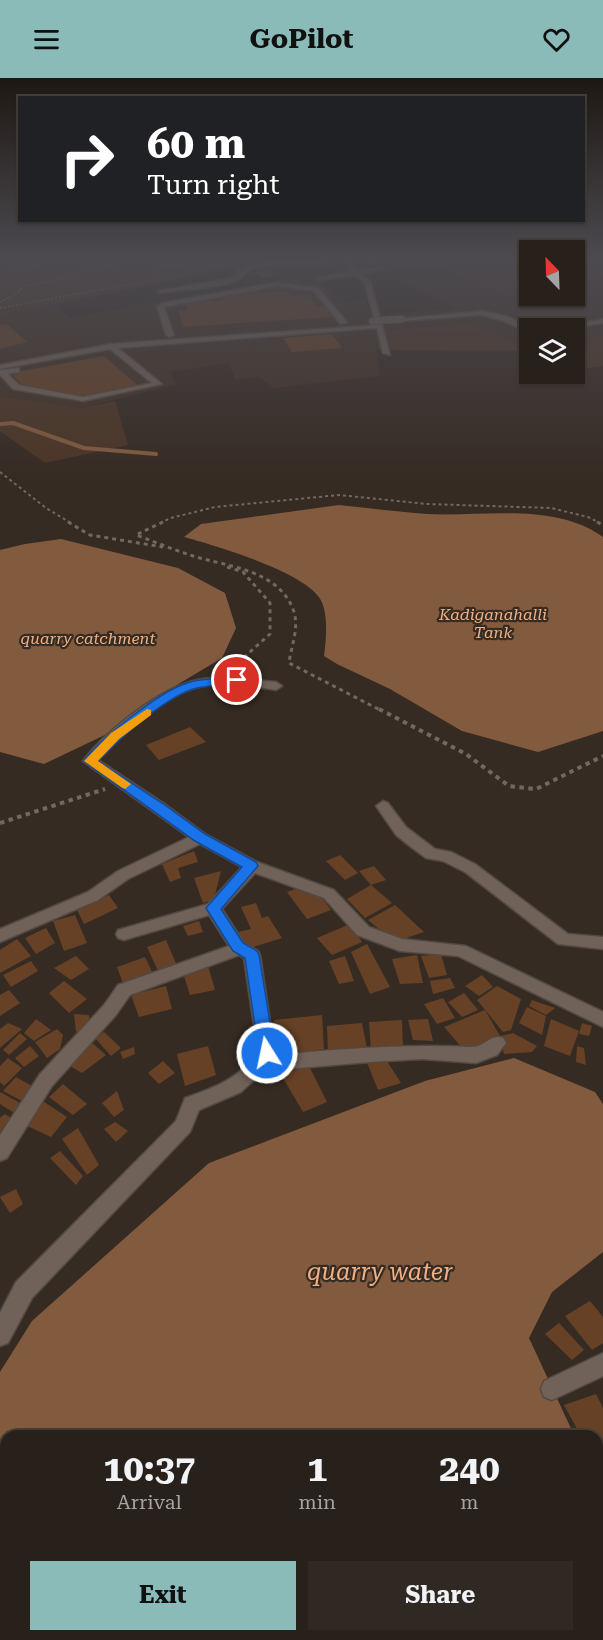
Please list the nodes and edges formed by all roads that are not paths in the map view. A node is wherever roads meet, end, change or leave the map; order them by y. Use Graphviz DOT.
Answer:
graph roads {
  1 [pos="169,332"];
  2 [pos="212,332"];
  3 [pos="279,332"];
  4 [pos="381,332"];
  5 [pos="170,335"];
  6 [pos="111,346"];
  7 [pos="118,352"];
  8 [pos="387,353"];
  9 [pos="0,359"];
  10 [pos="0,367"];
  11 [pos="276,686"];
  12 [pos="382,806"];
  13 [pos="200,838"];
  14 [pos="252,866"];
  15 [pos="213,908"];
  16 [pos="124,934"];
  17 [pos="0,936"];
  18 [pos="603,943"];
  19 [pos="240,948"];
  20 [pos="603,1020"];
  21 [pos="497,1043"];
  22 [pos="260,1064"];
  23 [pos="0,1152"];
  24 [pos="0,1335"];
  25 [pos="603,1364"];
  26 [pos="552,1389"];
  1 -- 5 [label="street"];
  2 -- 5 [label="street"];
  3 -- 6 [label="street"];
  4 -- 8 [label="street"];
  5 -- 9 [label="street"];
  6 -- 7 [label="street"];
  6 -- 10 [label="street"];
  7 -- 7 [label="street"];
  11 -- 13 [label="street"];
  12 -- 18 [label="street"];
  13 -- 14 [label="street"];
  13 -- 17 [label="street"];
  14 -- 15 [label="street"];
  14 -- 20 [label="street"];
  15 -- 16 [label="street"];
  15 -- 19 [label="street"];
  19 -- 22 [label="street"];
  19 -- 23 [label="street"];
  21 -- 22 [label="street"];
  22 -- 24 [label="street"];
  25 -- 26 [label="street"];
}
